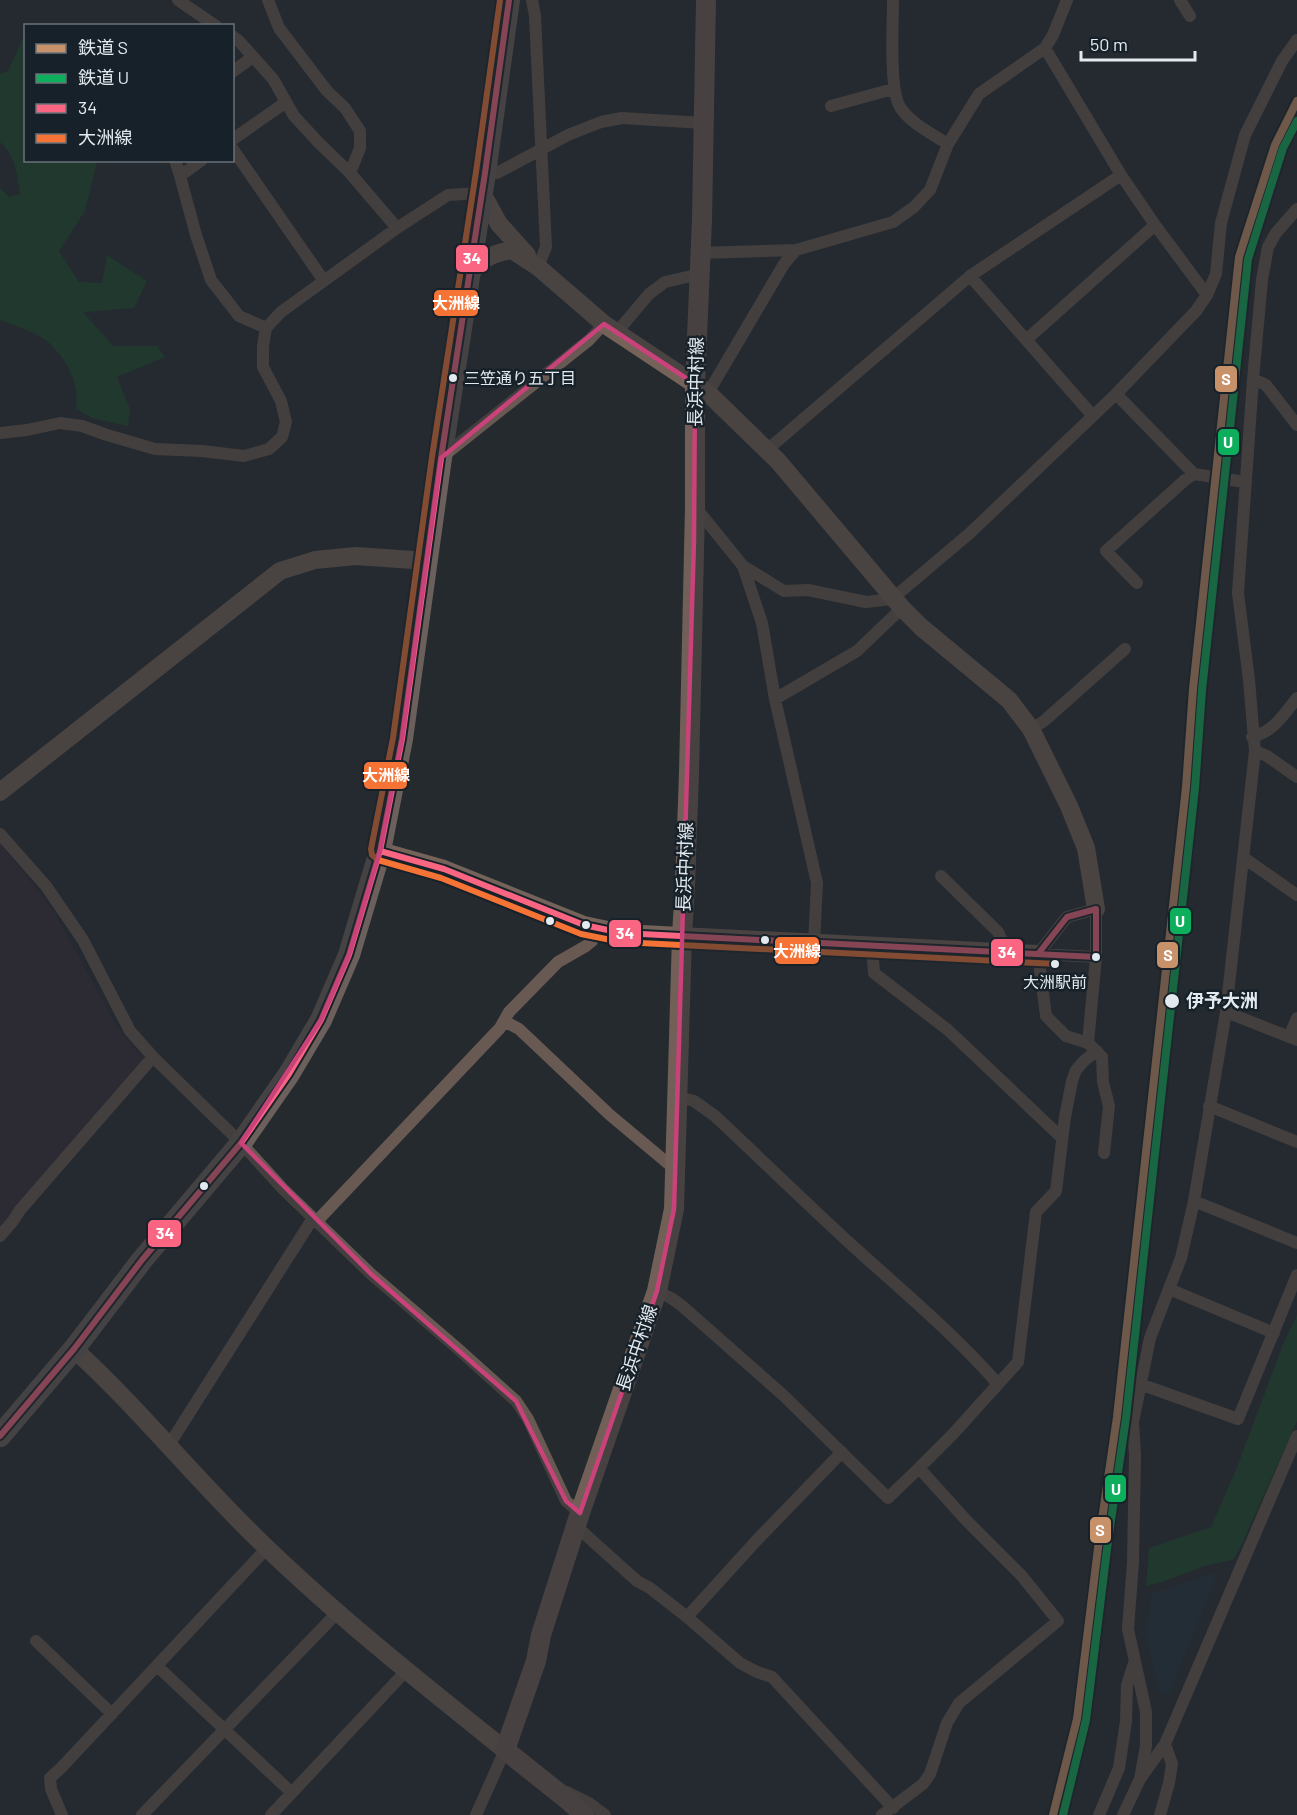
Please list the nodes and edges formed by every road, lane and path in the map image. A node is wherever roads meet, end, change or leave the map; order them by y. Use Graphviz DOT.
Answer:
graph roads {
  1 [pos="178,0"];
  2 [pos="268,0"];
  3 [pos="509,0"];
  4 [pos="532,0"];
  5 [pos="706,0"];
  6 [pos="893,0"];
  7 [pos="1067,0"];
  8 [pos="1180,0"];
  9 [pos="1190,16"];
  10 [pos="213,24"];
  11 [pos="234,38"];
  12 [pos="1297,40"];
  13 [pos="1045,48"];
  14 [pos="253,57"];
  15 [pos="234,71"];
  16 [pos="893,89"];
  17 [pos="286,102"];
  18 [pos="831,106"];
  19 [pos="704,123"];
  20 [pos="234,139"];
  21 [pos="948,144"];
  22 [pos="541,149"];
  23 [pos="234,151"];
  24 [pos="176,162"];
  25 [pos="199,162"];
  26 [pos="350,173"];
  27 [pos="1122,175"];
  28 [pos="180,176"];
  29 [pos="483,183"];
  30 [pos="1297,209"];
  31 [pos="1155,225"];
  32 [pos="397,228"];
  33 [pos="796,250"];
  34 [pos="700,253"];
  35 [pos="538,267"];
  36 [pos="700,274"];
  37 [pos="469,275"];
  38 [pos="970,276"];
  39 [pos="324,281"];
  40 [pos="1207,295"];
  41 [pos="266,328"];
  42 [pos="610,328"];
  43 [pos="1026,340"];
  44 [pos="1253,379"];
  45 [pos="701,389"];
  46 [pos="1116,394"];
  47 [pos="1093,416"];
  48 [pos="1297,426"];
  49 [pos="0,433"];
  50 [pos="767,450"];
  51 [pos="441,458"];
  52 [pos="1194,474"];
  53 [pos="1245,482"];
  54 [pos="695,507"];
  55 [pos="427,561"];
  56 [pos="743,566"];
  57 [pos="1137,583"];
  58 [pos="897,603"];
  59 [pos="1125,649"];
  60 [pos="1297,698"];
  61 [pos="775,699"];
  62 [pos="1031,729"];
  63 [pos="1252,737"];
  64 [pos="1255,752"];
  65 [pos="1297,777"];
  66 [pos="0,792"];
  67 [pos="0,834"];
  68 [pos="380,851"];
  69 [pos="1244,858"];
  70 [pos="941,876"];
  71 [pos="1297,895"];
  72 [pos="1096,909"];
  73 [pos="596,927"];
  74 [pos="682,935"];
  75 [pos="814,943"];
  76 [pos="872,947"];
  77 [pos="1008,953"];
  78 [pos="1038,954"];
  79 [pos="1096,957"];
  80 [pos="1226,1012"];
  81 [pos="1297,1018"];
  82 [pos="504,1021"];
  83 [pos="1293,1038"];
  84 [pos="1093,1047"];
  85 [pos="153,1057"];
  86 [pos="678,1097"];
  87 [pos="1209,1106"];
  88 [pos="1062,1138"];
  89 [pos="1297,1142"];
  90 [pos="241,1143"];
  91 [pos="1104,1153"];
  92 [pos="676,1166"];
  93 [pos="1194,1201"];
  94 [pos="315,1220"];
  95 [pos="0,1236"];
  96 [pos="1297,1243"];
  97 [pos="1297,1275"];
  98 [pos="1170,1289"];
  99 [pos="657,1291"];
  100 [pos="1274,1333"];
  101 [pos="74,1349"];
  102 [pos="998,1384"];
  103 [pos="1140,1384"];
  104 [pos="0,1436"];
  105 [pos="1297,1436"];
  106 [pos="169,1445"];
  107 [pos="842,1452"];
  108 [pos="919,1468"];
  109 [pos="578,1520"];
  110 [pos="267,1548"];
  111 [pos="337,1612"];
  112 [pos="687,1617"];
  113 [pos="36,1641"];
  114 [pos="1134,1661"];
  115 [pos="157,1666"];
  116 [pos="406,1671"];
  117 [pos="112,1714"];
  118 [pos="224,1730"];
  119 [pos="1165,1743"];
  120 [pos="505,1750"];
  121 [pos="1140,1779"];
  122 [pos="547,1783"];
  123 [pos="292,1793"];
  124 [pos="572,1808"];
  125 [pos="887,1812"];
  126 [pos="62,1815"];
  127 [pos="142,1815"];
  128 [pos="271,1815"];
  129 [pos="476,1815"];
  130 [pos="584,1815"];
  131 [pos="605,1815"];
  132 [pos="1099,1815"];
  133 [pos="1123,1815"];
  134 [pos="1160,1815"];
  1 -- 10 [label="street"];
  2 -- 26 [label="street"];
  3 -- 29 [label="highway"];
  4 -- 22 [label="street"];
  5 -- 19 [label="main road, 長浜中村線"];
  6 -- 16 [label="street"];
  7 -- 13 [label="street"];
  8 -- 9 [label="street"];
  11 -- 14 [label="street"];
  12 -- 40 [label="street"];
  13 -- 21 [label="street"];
  13 -- 27 [label="street"];
  14 -- 15 [label="street"];
  14 -- 17 [label="street"];
  16 -- 18 [label="street"];
  16 -- 21 [label="street"];
  17 -- 20 [label="street"];
  17 -- 26 [label="street"];
  19 -- 22 [label="street"];
  19 -- 34 [label="main road, 長浜中村線"];
  21 -- 33 [label="street"];
  22 -- 29 [label="street"];
  22 -- 35 [label="street"];
  23 -- 39 [label="street"];
  24 -- 28 [label="street"];
  25 -- 28 [label="street"];
  26 -- 32 [label="street"];
  27 -- 31 [label="street"];
  27 -- 38 [label="street"];
  28 -- 41 [label="street"];
  29 -- 32 [label="street"];
  29 -- 35 [label="street"];
  29 -- 37 [label="highway"];
  30 -- 44 [label="street"];
  31 -- 40 [label="street"];
  31 -- 43 [label="street"];
  32 -- 39 [label="street"];
  33 -- 34 [label="street"];
  33 -- 45 [label="street"];
  34 -- 36 [label="main road, 長浜中村線"];
  35 -- 37 [label="street"];
  35 -- 42 [label="street"];
  36 -- 42 [label="street"];
  36 -- 45 [label="main road, 長浜中村線"];
  37 -- 51 [label="highway"];
  38 -- 43 [label="street"];
  38 -- 50 [label="street"];
  39 -- 41 [label="street"];
  40 -- 46 [label="street"];
  41 -- 49 [label="street"];
  42 -- 45 [label="street"];
  42 -- 51 [label="street"];
  43 -- 47 [label="street"];
  44 -- 48 [label="street"];
  44 -- 53 [label="street"];
  45 -- 50 [label="street"];
  45 -- 54 [label="main road, 長浜中村線"];
  46 -- 47 [label="street"];
  46 -- 52 [label="street"];
  47 -- 58 [label="street"];
  50 -- 58 [label="street"];
  51 -- 55 [label="highway"];
  52 -- 53 [label="street"];
  52 -- 57 [label="street"];
  53 -- 63 [label="street"];
  54 -- 56 [label="street"];
  54 -- 74 [label="main road, 長浜中村線"];
  55 -- 66 [label="street"];
  55 -- 68 [label="highway"];
  56 -- 58 [label="street"];
  56 -- 61 [label="street"];
  58 -- 61 [label="street"];
  58 -- 62 [label="street"];
  59 -- 62 [label="street"];
  60 -- 63 [label="street"];
  61 -- 75 [label="street"];
  62 -- 72 [label="street"];
  63 -- 64 [label="street"];
  64 -- 65 [label="street"];
  64 -- 69 [label="street"];
  67 -- 85 [label="street"];
  68 -- 73 [label="street"];
  68 -- 90 [label="highway"];
  69 -- 71 [label="street"];
  69 -- 80 [label="street"];
  70 -- 77 [label="street"];
  72 -- 78 [label="street"];
  72 -- 79 [label="street"];
  73 -- 74 [label="street"];
  73 -- 82 [label="street"];
  74 -- 75 [label="street"];
  74 -- 86 [label="main road, 長浜中村線"];
  75 -- 76 [label="street"];
  76 -- 77 [label="street"];
  76 -- 88 [label="street"];
  77 -- 78 [label="street"];
  78 -- 79 [label="street"];
  78 -- 84 [label="street"];
  79 -- 84 [label="street"];
  80 -- 83 [label="street"];
  80 -- 87 [label="street"];
  81 -- 83 [label="street"];
  82 -- 92 [label="street"];
  82 -- 94 [label="street"];
  84 -- 88 [label="street"];
  84 -- 91 [label="street"];
  85 -- 90 [label="street"];
  85 -- 95 [label="street"];
  86 -- 92 [label="main road, 長浜中村線"];
  86 -- 102 [label="street"];
  87 -- 89 [label="street"];
  87 -- 93 [label="street"];
  88 -- 102 [label="street"];
  90 -- 94 [label="street"];
  90 -- 101 [label="highway"];
  92 -- 99 [label="main road, 長浜中村線"];
  93 -- 96 [label="street"];
  93 -- 98 [label="street"];
  94 -- 106 [label="street"];
  94 -- 109 [label="street"];
  97 -- 100 [label="street"];
  98 -- 100 [label="street"];
  98 -- 103 [label="street"];
  99 -- 107 [label="street"];
  99 -- 109 [label="main road, 長浜中村線"];
  100 -- 103 [label="street"];
  101 -- 104 [label="highway"];
  101 -- 106 [label="street"];
  102 -- 108 [label="street"];
  103 -- 114 [label="street"];
  105 -- 119 [label="street"];
  106 -- 110 [label="street"];
  107 -- 108 [label="street"];
  107 -- 112 [label="street"];
  108 -- 125 [label="street"];
  109 -- 112 [label="street"];
  109 -- 120 [label="main road, 長浜中村線"];
  110 -- 111 [label="street"];
  110 -- 115 [label="street"];
  111 -- 116 [label="street"];
  111 -- 118 [label="street"];
  112 -- 125 [label="street"];
  113 -- 117 [label="street"];
  114 -- 121 [label="street"];
  114 -- 132 [label="street"];
  115 -- 117 [label="street"];
  115 -- 118 [label="street"];
  116 -- 120 [label="street"];
  116 -- 123 [label="street"];
  117 -- 126 [label="street"];
  118 -- 123 [label="street"];
  118 -- 127 [label="street"];
  119 -- 121 [label="street"];
  119 -- 134 [label="street"];
  120 -- 122 [label="main road"];
  120 -- 129 [label="street"];
  121 -- 133 [label="street"];
  122 -- 124 [label="main road"];
  122 -- 131 [label="street"];
  123 -- 128 [label="street"];
  124 -- 130 [label="main road"];
}
